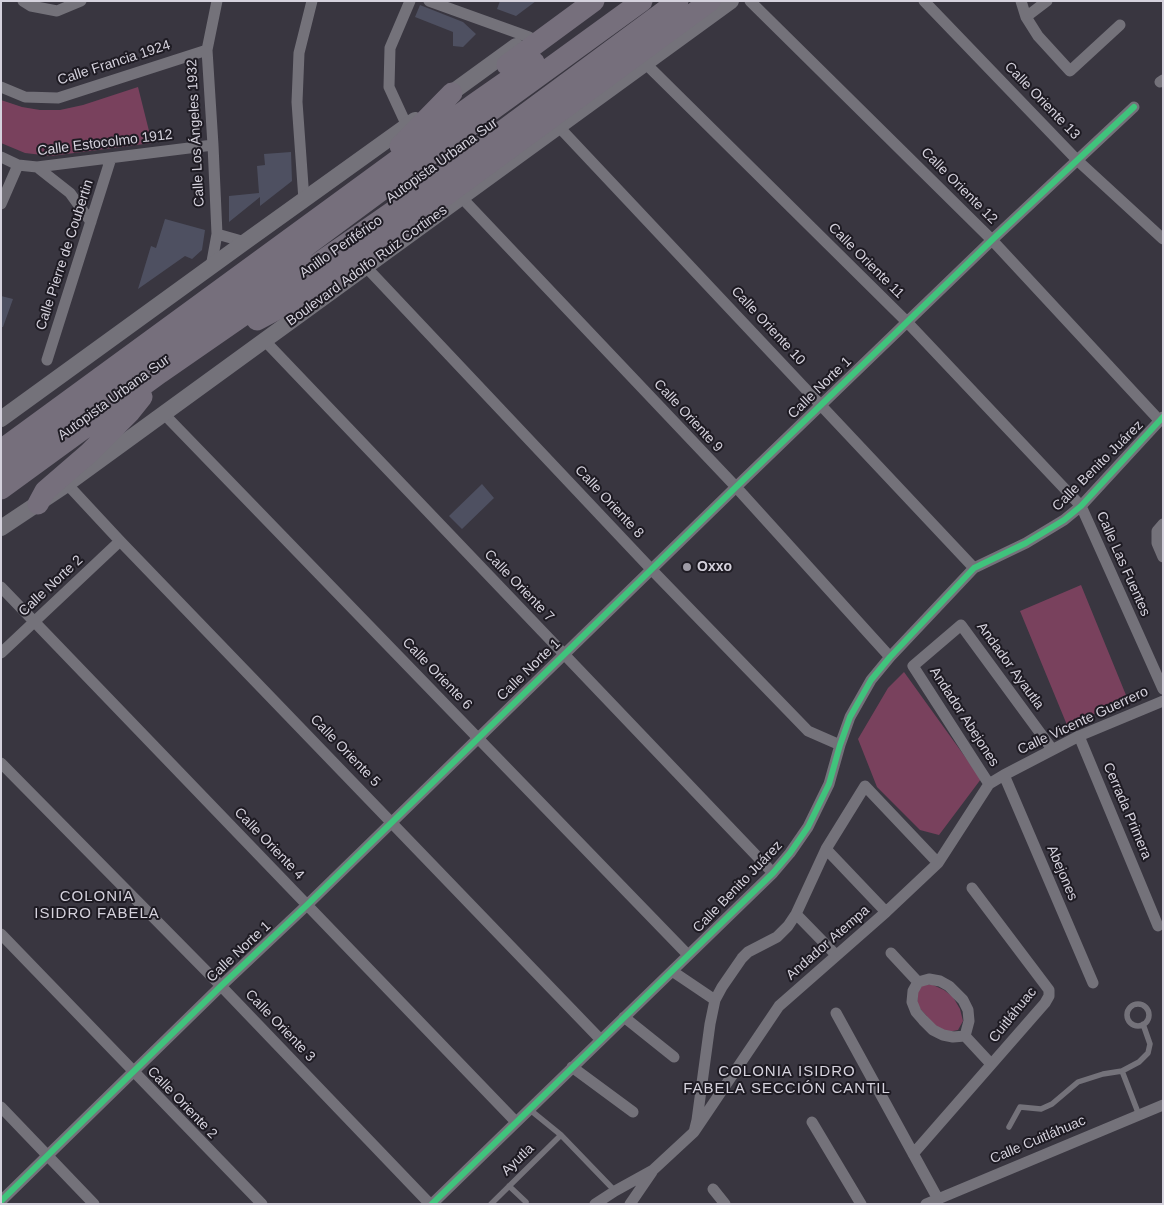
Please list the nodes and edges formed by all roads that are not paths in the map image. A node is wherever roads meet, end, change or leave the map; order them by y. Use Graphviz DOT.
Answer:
graph roads {
  1 [pos="23,1"];
  2 [pos="81,1"];
  3 [pos="217,1"];
  4 [pos="312,1"];
  5 [pos="410,1"];
  6 [pos="429,1"];
  7 [pos="579,1"];
  8 [pos="594,1"];
  9 [pos="622,1"];
  10 [pos="642,1"];
  11 [pos="665,1"];
  12 [pos="678,1"];
  13 [pos="710,1"];
  14 [pos="731,1"];
  15 [pos="750,1"];
  16 [pos="924,1"];
  17 [pos="1021,1"];
  18 [pos="1047,1"];
  19 [pos="1026,17"];
  20 [pos="1120,26"];
  21 [pos="529,37"];
  22 [pos="206,50"];
  23 [pos="646,63"];
  24 [pos="1,86"];
  25 [pos="452,93"];
  26 [pos="1134,107"];
  27 [pos="407,126"];
  28 [pos="559,127"];
  29 [pos="213,145"];
  30 [pos="1,157"];
  31 [pos="111,158"];
  32 [pos="1077,160"];
  33 [pos="18,164"];
  34 [pos="37,167"];
  35 [pos="352,194"];
  36 [pos="462,198"];
  37 [pos="304,200"];
  38 [pos="1,204"];
  39 [pos="91,222"];
  40 [pos="217,234"];
  41 [pos="1163,239"];
  42 [pos="992,240"];
  43 [pos="245,242"];
  44 [pos="211,267"];
  45 [pos="366,267"];
  46 [pos="907,322"];
  47 [pos="264,341"];
  48 [pos="47,360"];
  49 [pos="160,373"];
  50 [pos="129,382"];
  51 [pos="821,405"];
  52 [pos="164,414"];
  53 [pos="1,419"];
  54 [pos="1161,419"];
  55 [pos="1,450"];
  56 [pos="1,468"];
  57 [pos="1,480"];
  58 [pos="67,484"];
  59 [pos="736,487"];
  60 [pos="1,489"];
  61 [pos="38,504"];
  62 [pos="1081,506"];
  63 [pos="1163,524"];
  64 [pos="1,528"];
  65 [pos="120,541"];
  66 [pos="1163,557"];
  67 [pos="974,568"];
  68 [pos="651,569"];
  69 [pos="1,588"];
  70 [pos="34,623"];
  71 [pos="961,625"];
  72 [pos="1,653"];
  73 [pos="564,654"];
  74 [pos="890,657"];
  75 [pos="1163,689"];
  76 [pos="1163,701"];
  77 [pos="1079,736"];
  78 [pos="478,738"];
  79 [pos="840,745"];
  80 [pos="1052,749"];
  81 [pos="1,763"];
  82 [pos="1004,775"];
  83 [pos="989,784"];
  84 [pos="392,822"];
  85 [pos="826,849"];
  86 [pos="938,863"];
  87 [pos="773,872"];
  88 [pos="972,888"];
  89 [pos="307,905"];
  90 [pos="886,912"];
  91 [pos="796,914"];
  92 [pos="1158,926"];
  93 [pos="1,934"];
  94 [pos="891,953"];
  95 [pos="688,955"];
  96 [pos="836,956"];
  97 [pos="672,970"];
  98 [pos="918,982"];
  99 [pos="1093,984"];
  100 [pos="221,986"];
  101 [pos="715,1000"];
  102 [pos="836,1013"];
  103 [pos="624,1018"];
  104 [pos="1143,1024"];
  105 [pos="965,1036"];
  106 [pos="601,1040"];
  107 [pos="674,1057"];
  108 [pos="991,1064"];
  109 [pos="572,1067"];
  110 [pos="1122,1071"];
  111 [pos="134,1072"];
  112 [pos="1163,1105"];
  113 [pos="1,1107"];
  114 [pos="529,1109"];
  115 [pos="633,1112"];
  116 [pos="1139,1115"];
  117 [pos="516,1122"];
  118 [pos="812,1122"];
  119 [pos="1009,1127"];
  120 [pos="694,1132"];
  121 [pos="562,1135"];
  122 [pos="913,1154"];
  123 [pos="48,1155"];
  124 [pos="653,1170"];
  125 [pos="510,1186"];
  126 [pos="713,1189"];
  127 [pos="615,1191"];
  128 [pos="938,1199"];
  129 [pos="1,1201"];
  130 [pos="526,1202"];
  131 [pos="94,1204"];
  132 [pos="262,1204"];
  133 [pos="431,1204"];
  134 [pos="491,1204"];
  135 [pos="595,1204"];
  136 [pos="630,1204"];
  137 [pos="725,1204"];
  138 [pos="861,1204"];
  139 [pos="926,1204"];
  1 -- 2 [label="street"];
  3 -- 22 [label="street, Calle Los Ángeles 1932"];
  4 -- 37 [label="street"];
  5 -- 27 [label="street"];
  6 -- 21 [label="street"];
  7 -- 21 [label="main road"];
  8 -- 50 [label="highway"];
  9 -- 35 [label="highway"];
  10 -- 50 [label="highway, Autopista Urbana Sur"];
  11 -- 50 [label="highway, Autopista Urbana Sur"];
  12 -- 49 [label="highway, Anillo Periférico"];
  13 -- 50 [label="highway"];
  14 -- 23 [label="main road, Boulevard Adolfo Ruiz Cortines"];
  15 -- 42 [label="street, Calle Oriente 12"];
  16 -- 32 [label="street, Calle Oriente 13"];
  17 -- 19 [label="street"];
  18 -- 19 [label="street"];
  19 -- 20 [label="street"];
  21 -- 25 [label="main road"];
  22 -- 24 [label="street, Calle Francia 1924"];
  22 -- 29 [label="street, Calle Los Ángeles 1932"];
  23 -- 28 [label="main road, Boulevard Adolfo Ruiz Cortines"];
  23 -- 46 [label="street, Calle Oriente 11"];
  25 -- 27 [label="main road"];
  25 -- 35 [label="highway"];
  26 -- 32 [label="street, Calle Norte 1"];
  27 -- 37 [label="main road"];
  28 -- 36 [label="main road, Boulevard Adolfo Ruiz Cortines"];
  28 -- 51 [label="street, Calle Oriente 10"];
  29 -- 31 [label="street, Calle Estocolmo 1912"];
  29 -- 40 [label="street, Calle Los Ángeles 1932"];
  30 -- 33 [label="street, Calle Estocolmo 1912"];
  31 -- 34 [label="street, Calle Estocolmo 1912"];
  31 -- 39 [label="street, Calle Pierre de Coubertin"];
  32 -- 41 [label="street, Calle Oriente 13"];
  32 -- 42 [label="street, Calle Norte 1"];
  33 -- 34 [label="street, Calle Estocolmo 1912"];
  33 -- 38 [label="street"];
  34 -- 39 [label="street"];
  35 -- 55 [label="highway"];
  36 -- 45 [label="main road, Boulevard Adolfo Ruiz Cortines"];
  36 -- 59 [label="street, Calle Oriente 9"];
  37 -- 43 [label="main road"];
  39 -- 48 [label="street, Calle Pierre de Coubertin"];
  40 -- 43 [label="street"];
  40 -- 44 [label="street, Calle Los Ángeles 1932"];
  42 -- 46 [label="street, Calle Norte 1"];
  42 -- 54 [label="street, Calle Oriente 12"];
  43 -- 44 [label="main road"];
  44 -- 53 [label="main road"];
  45 -- 47 [label="main road, Boulevard Adolfo Ruiz Cortines"];
  45 -- 68 [label="street, Calle Oriente 8"];
  46 -- 51 [label="street, Calle Norte 1"];
  46 -- 62 [label="street, Calle Oriente 11"];
  47 -- 52 [label="main road, Boulevard Adolfo Ruiz Cortines"];
  47 -- 73 [label="street, Calle Oriente 7"];
  49 -- 60 [label="highway, Anillo Periférico"];
  49 -- 61 [label="highway"];
  50 -- 56 [label="highway, Autopista Urbana Sur"];
  50 -- 57 [label="highway, Autopista Urbana Sur"];
  51 -- 59 [label="street, Calle Norte 1"];
  51 -- 67 [label="street, Calle Oriente 10"];
  52 -- 58 [label="main road, Boulevard Adolfo Ruiz Cortines"];
  52 -- 78 [label="street, Calle Oriente 6"];
  54 -- 62 [label="street, Calle Benito Juárez"];
  58 -- 61 [label="main road, Boulevard Adolfo Ruiz Cortines"];
  58 -- 65 [label="street, Calle Oriente 5"];
  59 -- 68 [label="street, Calle Norte 1"];
  59 -- 74 [label="street, Calle Oriente 9"];
  61 -- 64 [label="main road, Boulevard Adolfo Ruiz Cortines"];
  62 -- 67 [label="street, Calle Benito Juárez"];
  62 -- 75 [label="street, Calle Las Fuentes"];
  63 -- 66 [label="street"];
  65 -- 70 [label="street, Calle Norte 2"];
  65 -- 84 [label="street, Calle Oriente 5"];
  67 -- 74 [label="street, Calle Benito Juárez"];
  68 -- 73 [label="street, Calle Norte 1"];
  68 -- 79 [label="street, Calle Oriente 8"];
  69 -- 70 [label="street, Calle Oriente 4"];
  70 -- 72 [label="street, Calle Norte 2"];
  70 -- 89 [label="street, Calle Oriente 4"];
  71 -- 80 [label="street, Andador Ayautla"];
  71 -- 83 [label="street, Andador Abejones"];
  73 -- 78 [label="street, Calle Norte 1"];
  73 -- 87 [label="street, Calle Oriente 7"];
  74 -- 79 [label="street, Calle Benito Juárez"];
  76 -- 77 [label="street, Calle Vicente Guerrero"];
  77 -- 80 [label="street, Calle Vicente Guerrero"];
  77 -- 92 [label="street, Cerrada Primera"];
  78 -- 84 [label="street, Calle Norte 1"];
  78 -- 95 [label="street, Calle Oriente 6"];
  79 -- 87 [label="street, Calle Benito Juárez"];
  80 -- 82 [label="street, Calle Vicente Guerrero"];
  81 -- 100 [label="street, Calle Oriente 3"];
  82 -- 83 [label="street, Calle Vicente Guerrero"];
  82 -- 99 [label="street, Abejones"];
  83 -- 86 [label="street, Andador Atempa"];
  84 -- 89 [label="street, Calle Norte 1"];
  84 -- 106 [label="street, Calle Oriente 5"];
  85 -- 86 [label="street"];
  85 -- 90 [label="street"];
  85 -- 91 [label="street"];
  86 -- 90 [label="street, Andador Atempa"];
  87 -- 95 [label="street, Calle Benito Juárez"];
  88 -- 108 [label="street, Cuitláhuac"];
  89 -- 100 [label="street, Calle Norte 1"];
  89 -- 117 [label="street, Calle Oriente 4"];
  90 -- 96 [label="street, Andador Atempa"];
  91 -- 96 [label="street"];
  91 -- 101 [label="street"];
  93 -- 111 [label="street, Calle Oriente 2"];
  94 -- 98 [label="street"];
  95 -- 97 [label="street, Calle Benito Juárez"];
  96 -- 120 [label="street, Andador Atempa"];
  97 -- 101 [label="street"];
  97 -- 103 [label="street, Calle Benito Juárez"];
  98 -- 105 [label="street"];
  98 -- 105 [label="street"];
  100 -- 111 [label="street, Calle Norte 1"];
  100 -- 133 [label="street, Calle Oriente 3"];
  101 -- 120 [label="street"];
  102 -- 122 [label="street"];
  103 -- 106 [label="street, Calle Benito Juárez"];
  103 -- 107 [label="street"];
  104 -- 110 [label="lane"];
  105 -- 108 [label="street"];
  106 -- 109 [label="street, Calle Benito Juárez"];
  108 -- 122 [label="street, Cuitláhuac"];
  109 -- 114 [label="street, Calle Benito Juárez"];
  109 -- 115 [label="street"];
  110 -- 116 [label="lane"];
  110 -- 119 [label="lane"];
  111 -- 123 [label="street, Calle Norte 1"];
  111 -- 132 [label="street, Calle Oriente 2"];
  112 -- 116 [label="street, Calle Cuitláhuac"];
  113 -- 123 [label="street"];
  114 -- 117 [label="street, Calle Benito Juárez"];
  114 -- 121 [label="lane"];
  116 -- 128 [label="street, Calle Cuitláhuac"];
  117 -- 133 [label="street, Calle Benito Juárez"];
  118 -- 138 [label="street"];
  120 -- 124 [label="street, Andador Atempa"];
  121 -- 125 [label="lane, Ayutla"];
  121 -- 127 [label="lane"];
  122 -- 128 [label="street"];
  123 -- 129 [label="street, Calle Norte 1"];
  123 -- 131 [label="street"];
  124 -- 127 [label="street"];
  124 -- 136 [label="street"];
  125 -- 130 [label="lane"];
  125 -- 134 [label="lane, Ayutla"];
  126 -- 137 [label="street"];
  127 -- 135 [label="street"];
  128 -- 139 [label="street, Calle Cuitláhuac"];
}
